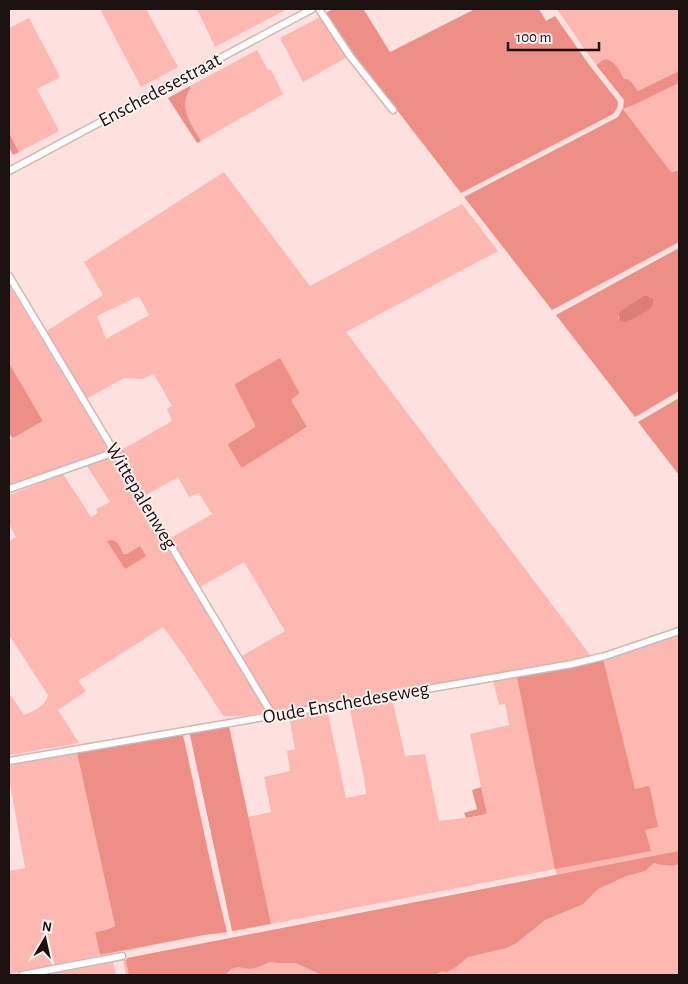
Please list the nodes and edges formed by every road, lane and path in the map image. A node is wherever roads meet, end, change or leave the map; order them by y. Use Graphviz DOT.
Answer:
graph roads {
  1 [pos="312,9"];
  2 [pos="320,9"];
  3 [pos="393,110"];
  4 [pos="9,171"];
  5 [pos="9,276"];
  6 [pos="115,452"];
  7 [pos="9,489"];
  8 [pos="679,631"];
  9 [pos="273,716"];
  10 [pos="9,761"];
  11 [pos="122,956"];
  12 [pos="22,975"];
  1 -- 4 [label="street, Enschedesestraat"];
  2 -- 3 [label="street"];
  5 -- 6 [label="street, Wittepalenweg"];
  6 -- 7 [label="street"];
  6 -- 9 [label="street, Wittepalenweg"];
  8 -- 9 [label="street, Oude Enschedeseweg"];
  9 -- 10 [label="street, Oude Enschedeseweg"];
  11 -- 12 [label="street"];
}
